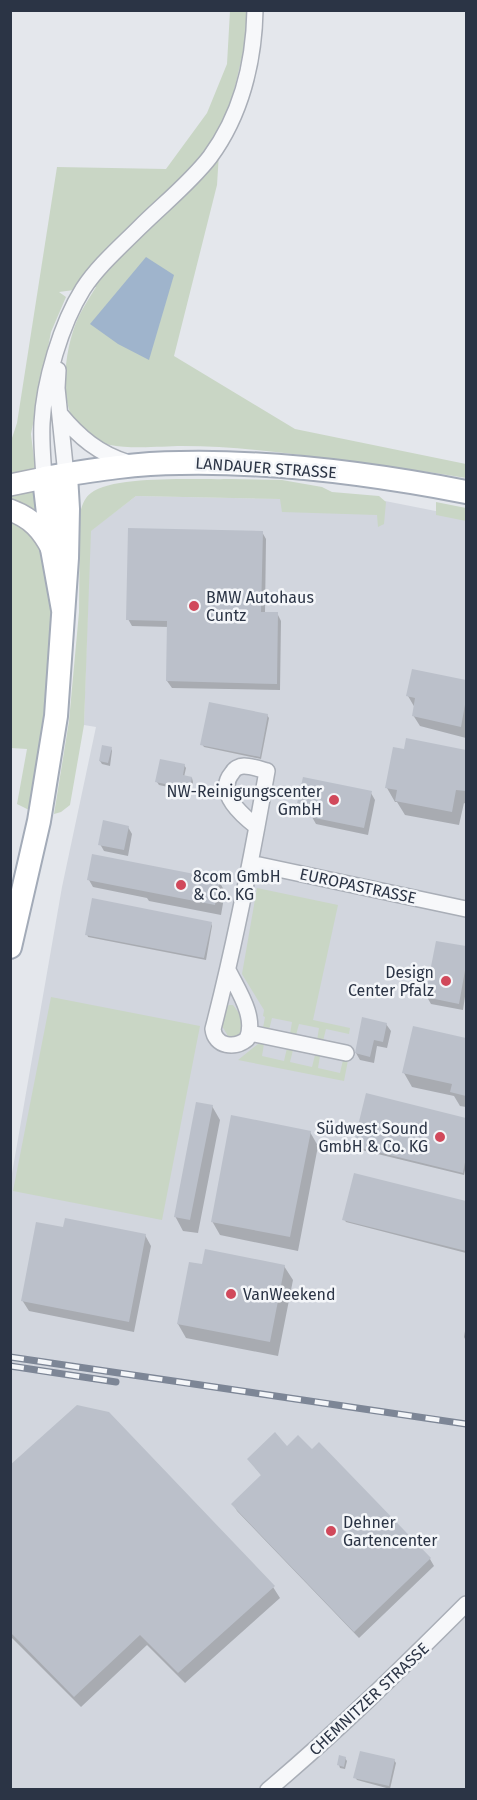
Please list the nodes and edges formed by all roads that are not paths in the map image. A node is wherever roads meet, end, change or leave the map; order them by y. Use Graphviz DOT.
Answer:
graph roads {
  1 [pos="255,10"];
  2 [pos="61,339"];
  3 [pos="60,414"];
  4 [pos="138,465"];
  5 [pos="55,477"];
  6 [pos="10,485"];
  7 [pos="466,492"];
  8 [pos="10,510"];
  9 [pos="52,549"];
  10 [pos="63,610"];
  11 [pos="257,827"];
  12 [pos="250,863"];
  13 [pos="466,909"];
  14 [pos="10,947"];
  15 [pos="228,970"];
  16 [pos="250,1033"];
  17 [pos="346,1053"];
  18 [pos="466,1604"];
  19 [pos="268,1790"];
  1 -- 2 [label="street"];
  2 -- 3 [label="street"];
  2 -- 5 [label="street"];
  3 -- 4 [label="street"];
  3 -- 5 [label="street"];
  4 -- 5 [label="main road, LANDAUER STRASSE"];
  4 -- 7 [label="main road, LANDAUER STRASSE"];
  5 -- 6 [label="main road"];
  5 -- 9 [label="main road"];
  5 -- 10 [label="main road"];
  8 -- 9 [label="main road"];
  9 -- 10 [label="main road"];
  10 -- 14 [label="main road"];
  11 -- 12 [label="street"];
  12 -- 13 [label="street, EUROPASTRASSE"];
  12 -- 15 [label="street"];
  15 -- 16 [label="street"];
  15 -- 16 [label="street"];
  16 -- 17 [label="street"];
  18 -- 19 [label="street, CHEMNITZER STRASSE"];
}
